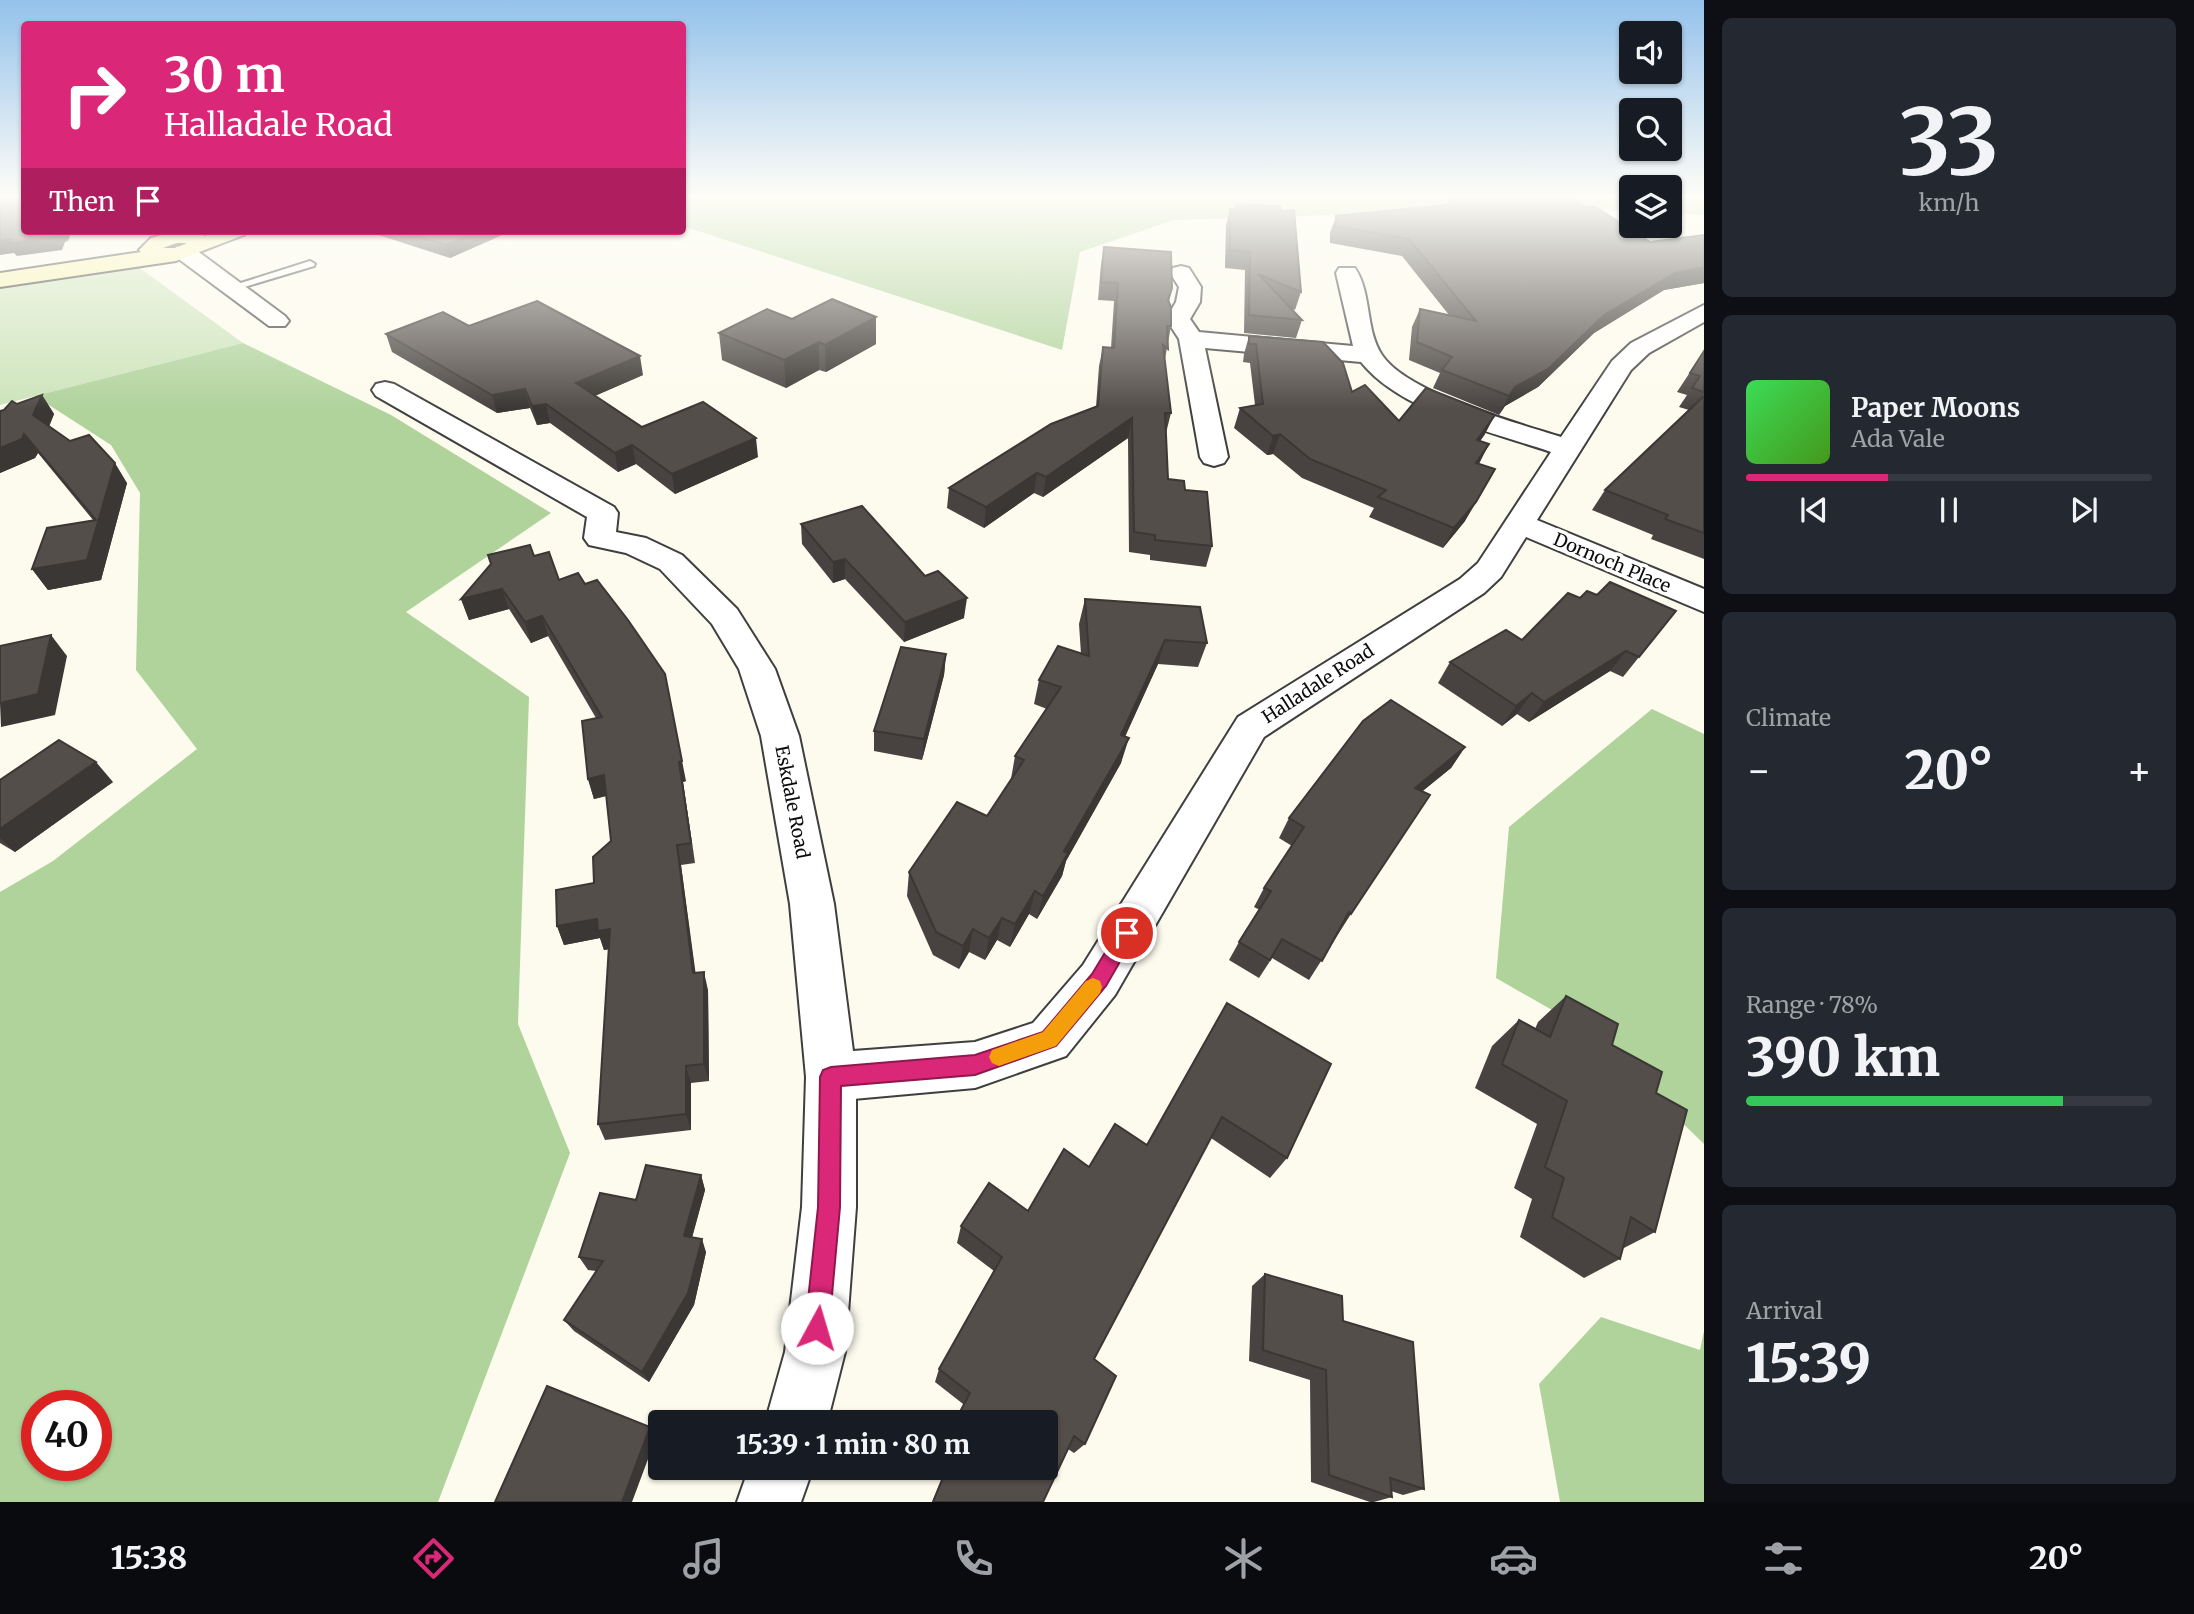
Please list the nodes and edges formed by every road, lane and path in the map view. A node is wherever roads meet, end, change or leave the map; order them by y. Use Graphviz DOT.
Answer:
graph roads {
  1 [pos="24,268"];
  2 [pos="59,268"];
  3 [pos="207,268"];
  4 [pos="297,268"];
  5 [pos="0,271"];
  6 [pos="1181,273"];
  7 [pos="1347,273"];
  8 [pos="0,280"];
  9 [pos="231,288"];
  10 [pos="1704,312"];
  11 [pos="277,321"];
  12 [pos="1191,339"];
  13 [pos="1369,355"];
  14 [pos="385,390"];
  15 [pos="1566,448"];
  16 [pos="1214,457"];
  17 [pos="1521,524"];
  18 [pos="1704,601"];
  19 [pos="831,1077"];
  20 [pos="799,1410"];
  21 [pos="777,1480"];
  22 [pos="769,1502"];
  1 -- 5 [label="main road"];
  2 -- 8 [label="main road"];
  3 -- 9 [label="street"];
  4 -- 9 [label="lane"];
  6 -- 12 [label="street"];
  7 -- 13 [label="street"];
  9 -- 11 [label="street"];
  10 -- 15 [label="street, Halladale Road"];
  12 -- 13 [label="street"];
  12 -- 16 [label="street"];
  13 -- 15 [label="street"];
  14 -- 19 [label="street, Eskdale Road"];
  15 -- 17 [label="street, Halladale Road"];
  17 -- 18 [label="street, Dornoch Place"];
  17 -- 19 [label="street, Halladale Road"];
  19 -- 20 [label="street, Eskdale Road"];
  21 -- 22 [label="street"];
}
